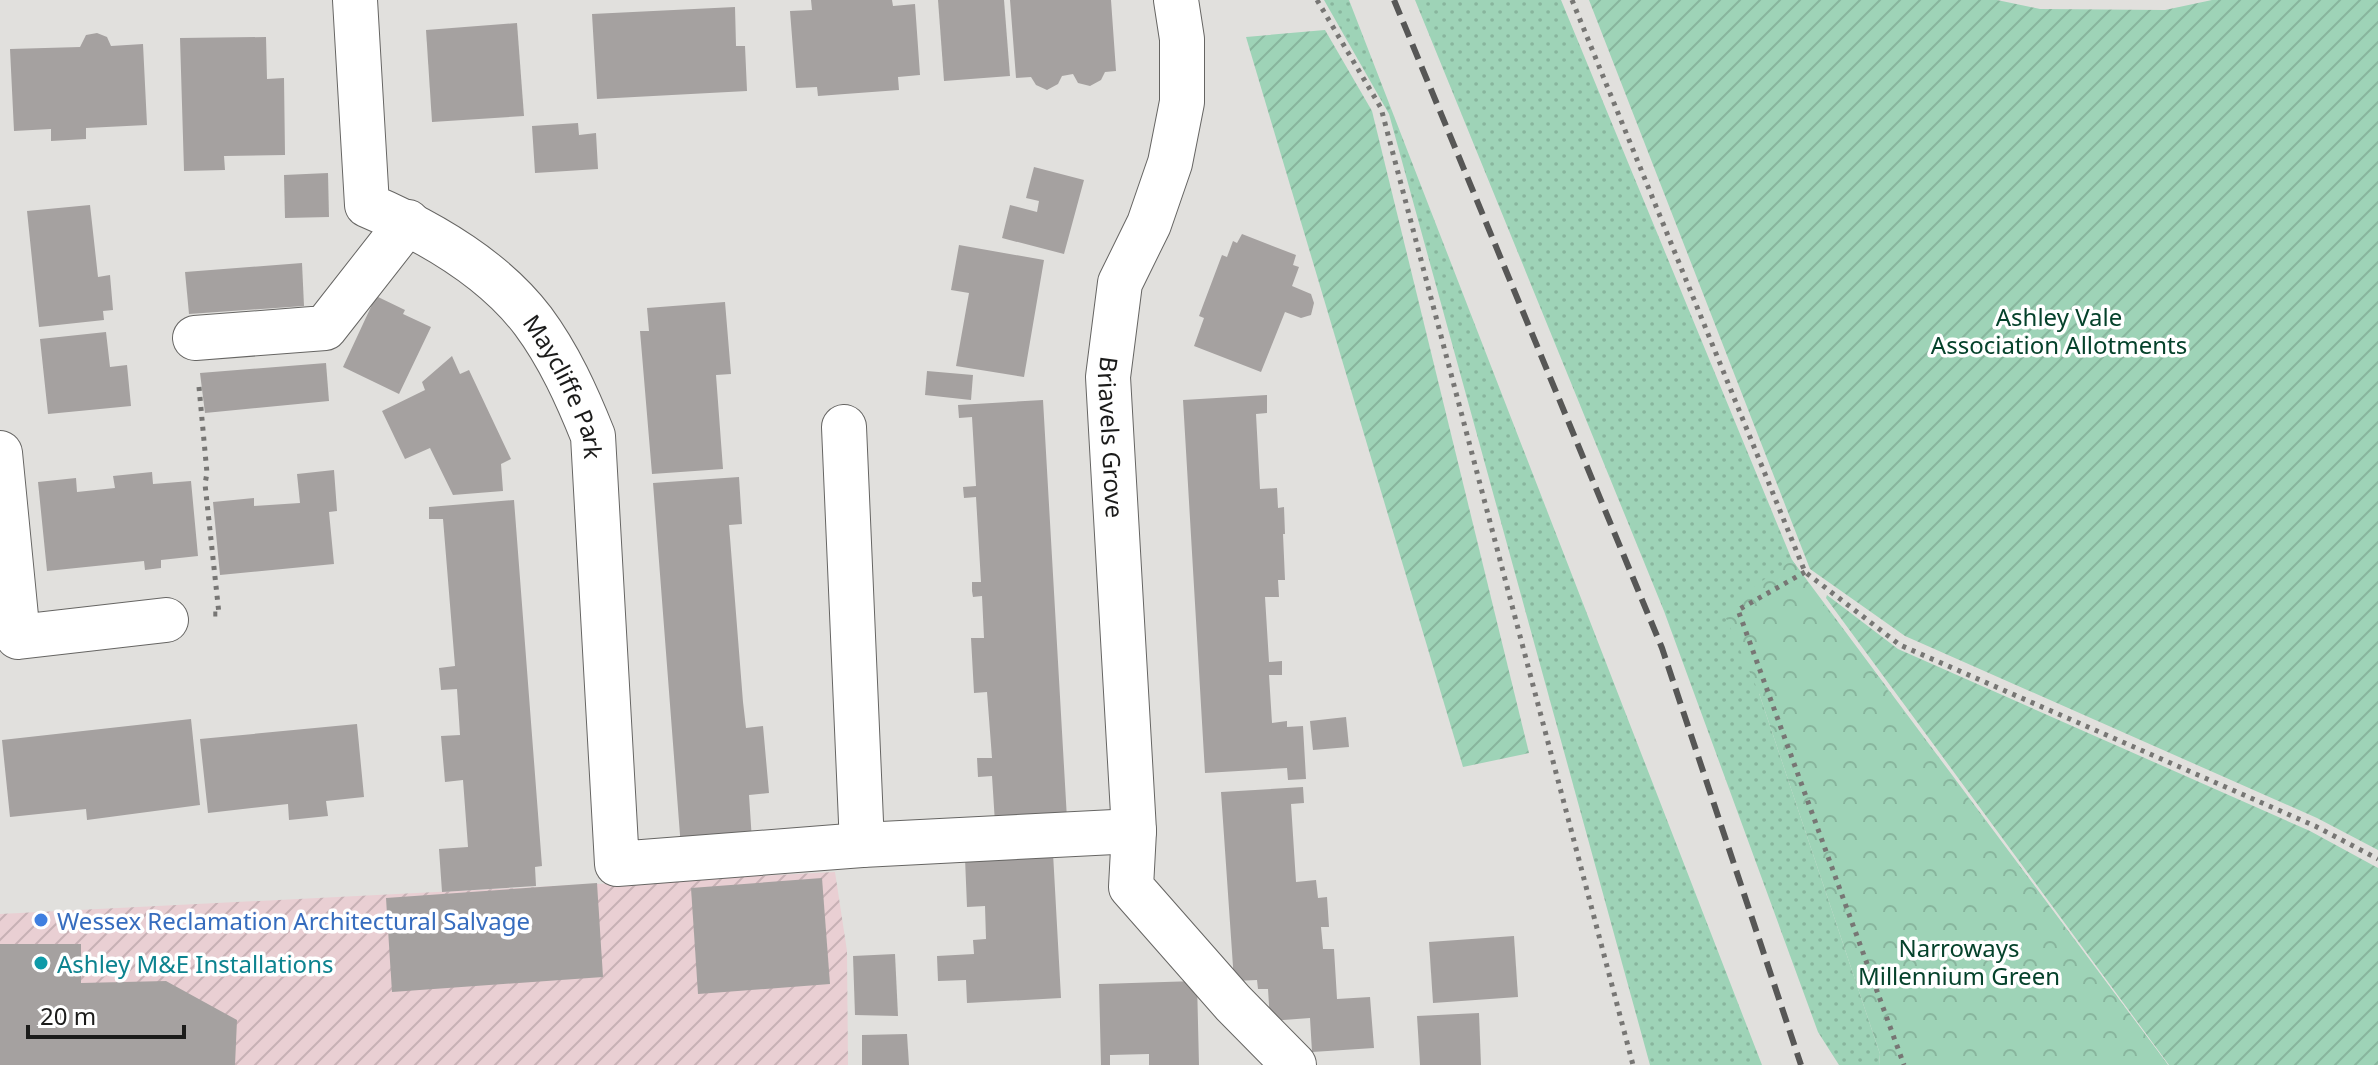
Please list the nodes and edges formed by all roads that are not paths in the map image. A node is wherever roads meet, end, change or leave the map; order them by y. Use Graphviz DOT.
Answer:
graph roads {
  1 [pos="355,0"];
  2 [pos="1176,0"];
  3 [pos="408,222"];
  4 [pos="195,338"];
  5 [pos="844,427"];
  6 [pos="0,453"];
  7 [pos="166,620"];
  8 [pos="1134,831"];
  9 [pos="862,845"];
  10 [pos="1294,1065"];
  1 -- 3 [label="street, Maycliffe Park"];
  2 -- 8 [label="street, Briavels Grove"];
  3 -- 4 [label="street"];
  3 -- 9 [label="street, Maycliffe Park"];
  5 -- 9 [label="street"];
  6 -- 7 [label="street"];
  8 -- 9 [label="street"];
  8 -- 10 [label="street, Briavels Grove"];
}
